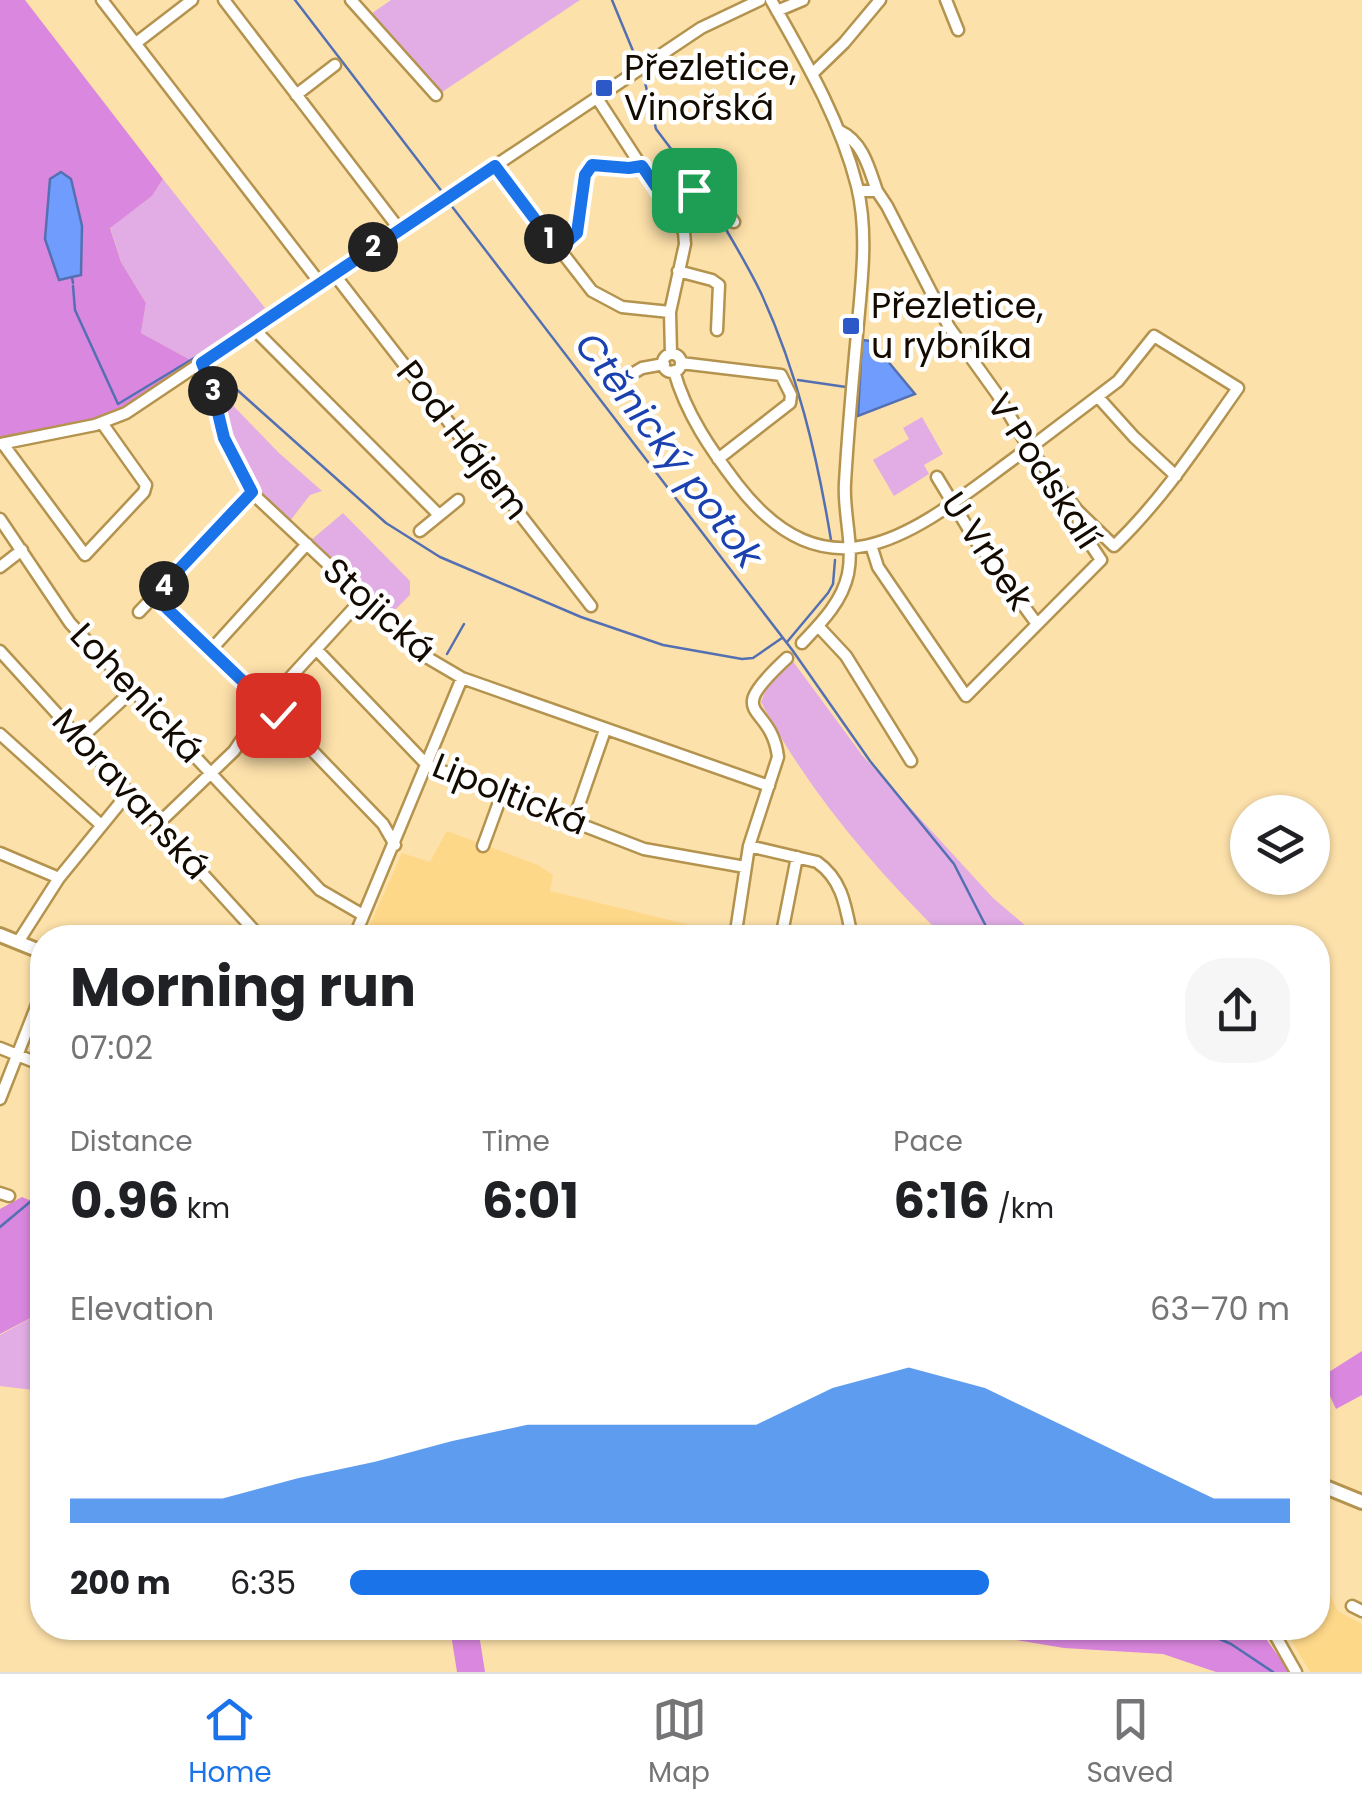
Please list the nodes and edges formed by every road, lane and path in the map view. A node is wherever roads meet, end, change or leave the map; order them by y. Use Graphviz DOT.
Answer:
graph roads {
  1 [pos="102,0"];
  2 [pos="192,0"];
  3 [pos="224,0"];
  4 [pos="351,0"];
  5 [pos="760,0"];
  6 [pos="803,0"];
  7 [pos="880,0"];
  8 [pos="946,0"];
  9 [pos="774,5"];
  10 [pos="958,30"];
  11 [pos="136,43"];
  12 [pos="335,65"];
  13 [pos="812,74"];
  14 [pos="296,95"];
  15 [pos="436,95"];
  16 [pos="597,98"];
  17 [pos="839,130"];
  18 [pos="495,166"];
  19 [pos="642,166"];
  20 [pos="858,190"];
  21 [pos="877,190"];
  22 [pos="665,200"];
  23 [pos="734,222"];
  24 [pos="400,230"];
  25 [pos="558,250"];
  26 [pos="678,271"];
  27 [pos="334,274"];
  28 [pos="320,284"];
  29 [pos="670,312"];
  30 [pos="253,328"];
  31 [pos="716,330"];
  32 [pos="667,359"];
  33 [pos="202,363"];
  34 [pos="678,367"];
  35 [pos="620,381"];
  36 [pos="1098,396"];
  37 [pos="102,423"];
  38 [pos="1,444"];
  39 [pos="1029,448"];
  40 [pos="718,458"];
  41 [pos="1176,476"];
  42 [pos="937,477"];
  43 [pos="252,492"];
  44 [pos="458,500"];
  45 [pos="953,503"];
  46 [pos="1078,510"];
  47 [pos="439,515"];
  48 [pos="0,519"];
  49 [pos="420,531"];
  50 [pos="307,544"];
  51 [pos="871,545"];
  52 [pos="850,549"];
  53 [pos="22,550"];
  54 [pos="0,567"];
  55 [pos="154,596"];
  56 [pos="364,598"];
  57 [pos="590,606"];
  58 [pos="139,612"];
  59 [pos="1037,624"];
  60 [pos="818,626"];
  61 [pos="802,643"];
  62 [pos="316,649"];
  63 [pos="210,650"];
  64 [pos="0,651"];
  65 [pos="787,658"];
  66 [pos="462,678"];
  67 [pos="133,690"];
  68 [pos="265,705"];
  69 [pos="606,730"];
  70 [pos="0,734"];
  71 [pos="81,738"];
  72 [pos="912,761"];
  73 [pos="427,765"];
  74 [pos="212,773"];
  75 [pos="769,786"];
  76 [pos="129,792"];
  77 [pos="502,794"];
  78 [pos="574,822"];
  79 [pos="158,823"];
  80 [pos="100,824"];
  81 [pos="395,845"];
  82 [pos="483,846"];
  83 [pos="749,846"];
  84 [pos="0,853"];
  85 [pos="797,857"];
  86 [pos="745,867"];
  87 [pos="59,878"];
  88 [pos="363,915"];
  89 [pos="249,925"];
  90 [pos="359,925"];
  91 [pos="737,925"];
  92 [pos="784,925"];
  93 [pos="849,925"];
  94 [pos="0,934"];
  95 [pos="18,942"];
  96 [pos="30,947"];
  97 [pos="30,1024"];
  98 [pos="0,1048"];
  99 [pos="18,1056"];
  100 [pos="30,1061"];
  101 [pos="0,1099"];
  102 [pos="1330,1489"];
  103 [pos="1362,1502"];
  104 [pos="1277,1640"];
  105 [pos="1296,1672"];
  1 -- 11 [label="street"];
  2 -- 11 [label="street"];
  3 -- 14 [label="street"];
  4 -- 15 [label="street"];
  5 -- 16 [label="street"];
  6 -- 9 [label="street"];
  7 -- 13 [label="street"];
  8 -- 10 [label="street"];
  9 -- 13 [label="street"];
  11 -- 28 [label="street"];
  12 -- 14 [label="street"];
  13 -- 17 [label="street"];
  14 -- 24 [label="street"];
  16 -- 18 [label="street"];
  16 -- 19 [label="street"];
  17 -- 20 [label="street"];
  17 -- 21 [label="street, V Podskalí"];
  18 -- 24 [label="street"];
  18 -- 25 [label="street"];
  19 -- 22 [label="street"];
  19 -- 25 [label="street"];
  20 -- 21 [label="street"];
  20 -- 52 [label="street"];
  21 -- 39 [label="street, V Podskalí"];
  22 -- 23 [label="street"];
  22 -- 26 [label="street"];
  24 -- 27 [label="street"];
  25 -- 29 [label="street"];
  26 -- 29 [label="street"];
  26 -- 31 [label="street"];
  27 -- 28 [label="street"];
  27 -- 57 [label="street, Pod Hájem"];
  28 -- 30 [label="street"];
  29 -- 32 [label="street"];
  30 -- 33 [label="street"];
  30 -- 47 [label="street"];
  32 -- 34 [label="street"];
  32 -- 35 [label="street"];
  33 -- 37 [label="street"];
  33 -- 43 [label="street, Stojická"];
  34 -- 40 [label="street"];
  34 -- 40 [label="street"];
  36 -- 39 [label="street"];
  36 -- 41 [label="street"];
  36 -- 41 [label="street"];
  37 -- 38 [label="street"];
  37 -- 38 [label="street"];
  39 -- 45 [label="street"];
  39 -- 46 [label="street, V Podskalí"];
  40 -- 52 [label="street"];
  41 -- 46 [label="street"];
  42 -- 45 [label="street, U Vrbek"];
  43 -- 50 [label="street, Stojická"];
  43 -- 55 [label="street"];
  44 -- 47 [label="street"];
  45 -- 51 [label="street"];
  45 -- 59 [label="street, U Vrbek"];
  46 -- 59 [label="street, V Podskalí"];
  47 -- 49 [label="street"];
  48 -- 53 [label="street, Lohenická"];
  50 -- 56 [label="street, Stojická"];
  50 -- 63 [label="street"];
  51 -- 52 [label="street"];
  51 -- 59 [label="street"];
  52 -- 60 [label="street"];
  53 -- 54 [label="street"];
  53 -- 67 [label="street, Lohenická"];
  55 -- 58 [label="street"];
  55 -- 63 [label="street"];
  56 -- 62 [label="street"];
  56 -- 66 [label="street, Stojická"];
  60 -- 61 [label="street"];
  60 -- 72 [label="street"];
  62 -- 68 [label="street"];
  62 -- 73 [label="street, Lipoltická"];
  63 -- 68 [label="street"];
  64 -- 71 [label="street, Moravanská"];
  65 -- 75 [label="street"];
  66 -- 69 [label="street, Stojická"];
  66 -- 73 [label="street"];
  67 -- 71 [label="street"];
  67 -- 74 [label="street, Lohenická"];
  68 -- 74 [label="street"];
  68 -- 81 [label="street"];
  69 -- 75 [label="street, Stojická"];
  69 -- 78 [label="street"];
  70 -- 80 [label="street"];
  71 -- 76 [label="street, Moravanská"];
  73 -- 77 [label="street, Lipoltická"];
  73 -- 81 [label="street"];
  74 -- 79 [label="street"];
  74 -- 88 [label="street, Lohenická"];
  75 -- 83 [label="street"];
  76 -- 79 [label="street, Moravanská"];
  76 -- 80 [label="street"];
  77 -- 78 [label="street, Lipoltická"];
  77 -- 82 [label="street"];
  78 -- 86 [label="street, Lipoltická"];
  79 -- 89 [label="street, Moravanská"];
  80 -- 87 [label="street"];
  81 -- 88 [label="street"];
  83 -- 85 [label="street"];
  83 -- 86 [label="street"];
  84 -- 87 [label="street"];
  85 -- 92 [label="street"];
  85 -- 93 [label="street"];
  86 -- 91 [label="street"];
  87 -- 95 [label="street"];
  88 -- 90 [label="street"];
  94 -- 95 [label="main road"];
  95 -- 96 [label="main road"];
  97 -- 99 [label="street"];
  98 -- 99 [label="street"];
  99 -- 100 [label="street"];
  99 -- 101 [label="street"];
  102 -- 103 [label="main road"];
  104 -- 105 [label="street"];
}
